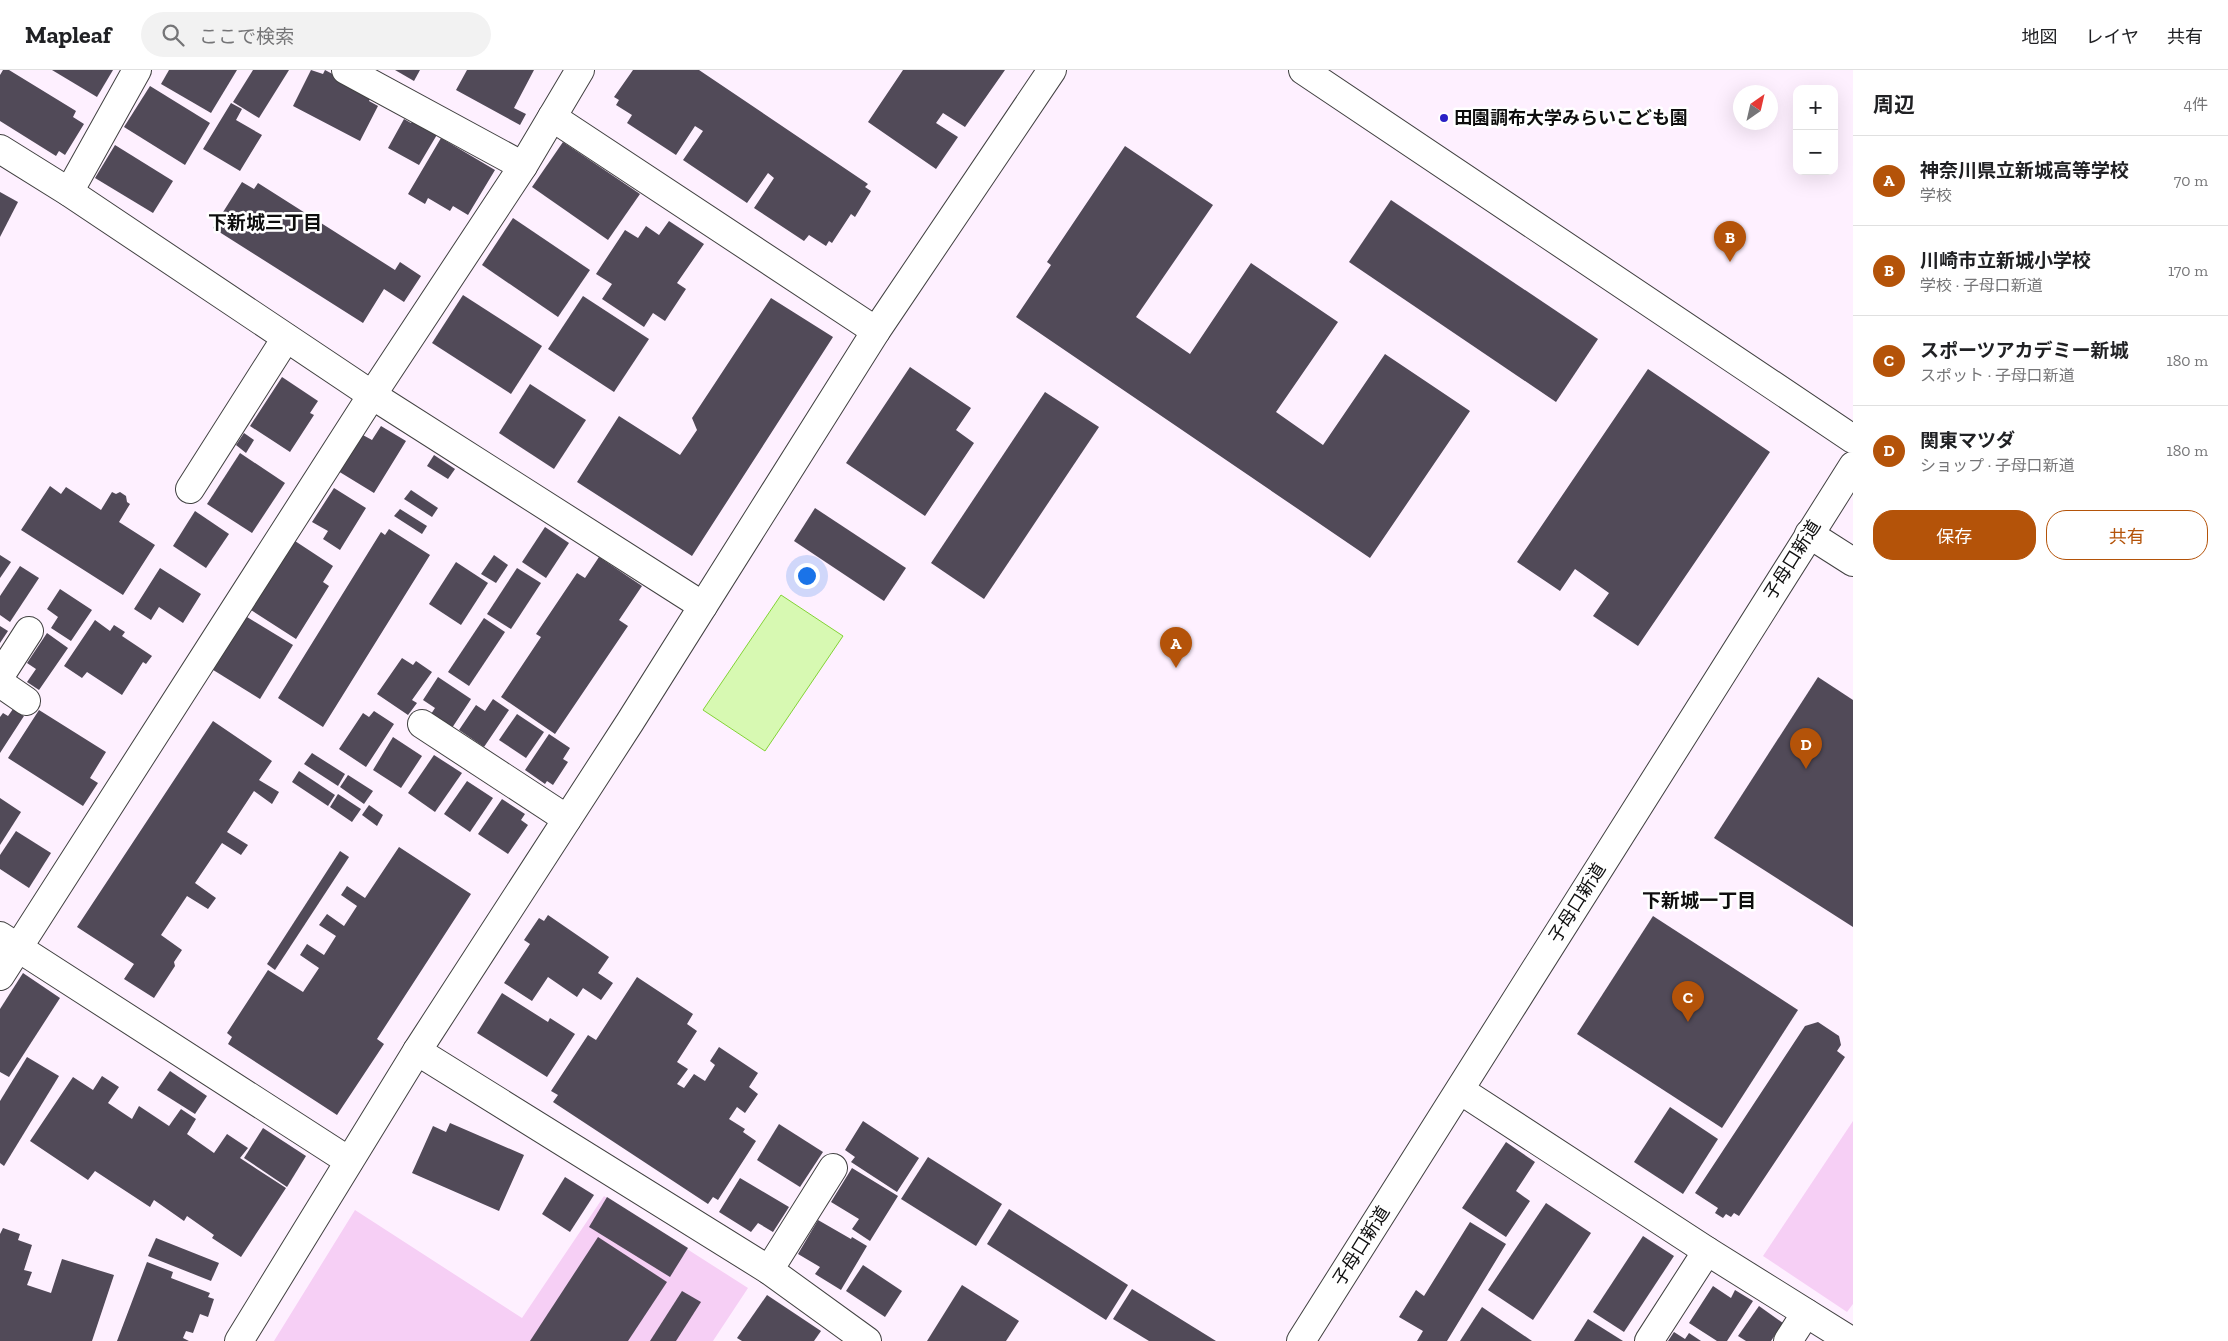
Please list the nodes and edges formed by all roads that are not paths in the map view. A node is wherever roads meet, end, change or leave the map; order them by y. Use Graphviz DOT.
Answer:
graph roads {
  1 [pos="137,70"];
  2 [pos="346,70"];
  3 [pos="580,70"];
  4 [pos="1052,70"];
  5 [pos="1303,70"];
  6 [pos="552,117"];
  7 [pos="0,149"];
  8 [pos="523,166"];
  9 [pos="69,192"];
  10 [pos="876,331"];
  11 [pos="286,338"];
  12 [pos="372,395"];
  13 [pos="1853,439"];
  14 [pos="1853,466"];
  15 [pos="190,489"];
  16 [pos="1809,534"];
  17 [pos="1853,562"];
  18 [pos="703,606"];
  19 [pos="29,631"];
  20 [pos="0,676"];
  21 [pos="0,683"];
  22 [pos="26,701"];
  23 [pos="422,724"];
  24 [pos="567,818"];
  25 [pos="9,942"];
  26 [pos="0,976"];
  27 [pos="417,1051"];
  28 [pos="1460,1090"];
  29 [pos="349,1161"];
  30 [pos="833,1168"];
  31 [pos="1707,1251"];
  32 [pos="769,1270"];
  33 [pos="1806,1313"];
  34 [pos="239,1341"];
  35 [pos="868,1341"];
  36 [pos="1301,1341"];
  37 [pos="1649,1341"];
  38 [pos="1788,1341"];
  39 [pos="1850,1341"];
  1 -- 9 [label="street"];
  2 -- 8 [label="street"];
  3 -- 6 [label="street"];
  4 -- 10 [label="street"];
  5 -- 13 [label="street"];
  6 -- 8 [label="street"];
  6 -- 10 [label="street"];
  7 -- 9 [label="street"];
  8 -- 12 [label="street"];
  9 -- 11 [label="street"];
  10 -- 18 [label="street"];
  11 -- 12 [label="street"];
  11 -- 15 [label="street"];
  12 -- 18 [label="street"];
  12 -- 25 [label="street"];
  14 -- 16 [label="street, 子母口新道"];
  16 -- 17 [label="street"];
  16 -- 28 [label="street, 子母口新道"];
  18 -- 24 [label="street"];
  19 -- 20 [label="street"];
  21 -- 22 [label="street"];
  23 -- 24 [label="street"];
  24 -- 27 [label="street"];
  25 -- 26 [label="street"];
  25 -- 29 [label="street"];
  27 -- 29 [label="street"];
  27 -- 32 [label="street"];
  28 -- 31 [label="street"];
  28 -- 36 [label="street, 子母口新道"];
  29 -- 34 [label="street"];
  30 -- 32 [label="street"];
  31 -- 33 [label="street"];
  31 -- 37 [label="street"];
  32 -- 35 [label="street"];
  33 -- 38 [label="street"];
  33 -- 39 [label="street"];
}
